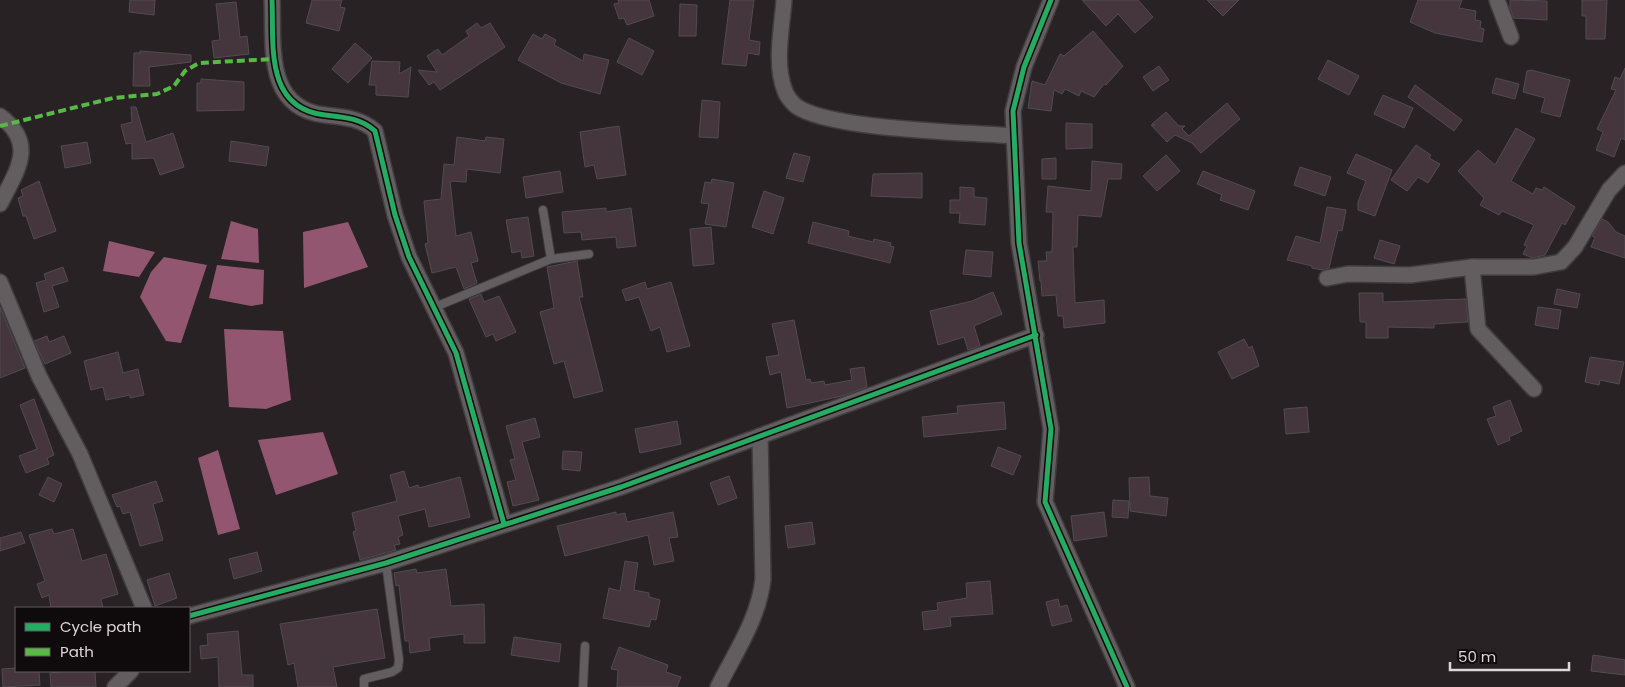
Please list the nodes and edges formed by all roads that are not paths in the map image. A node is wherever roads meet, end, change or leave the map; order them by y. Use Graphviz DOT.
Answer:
graph roads {
  1 [pos="272,0"];
  2 [pos="784,0"];
  3 [pos="1051,0"];
  4 [pos="1497,0"];
  5 [pos="1512,37"];
  6 [pos="0,116"];
  7 [pos="1013,136"];
  8 [pos="1625,173"];
  9 [pos="0,204"];
  10 [pos="543,210"];
  11 [pos="589,254"];
  12 [pos="551,259"];
  13 [pos="1472,267"];
  14 [pos="1327,278"];
  15 [pos="0,282"];
  16 [pos="434,307"];
  17 [pos="1036,335"];
  18 [pos="1534,389"];
  19 [pos="760,436"];
  20 [pos="504,524"];
  21 [pos="386,563"];
  22 [pos="144,607"];
  23 [pos="190,616"];
  24 [pos="585,646"];
  25 [pos="130,672"];
  26 [pos="115,687"];
  27 [pos="364,687"];
  28 [pos="583,687"];
  29 [pos="718,687"];
  30 [pos="1127,687"];
  1 -- 16 [label="street"];
  2 -- 7 [label="street"];
  3 -- 7 [label="street"];
  4 -- 5 [label="street"];
  6 -- 9 [label="street"];
  7 -- 17 [label="street"];
  8 -- 13 [label="street"];
  10 -- 12 [label="lane"];
  11 -- 12 [label="lane"];
  12 -- 16 [label="lane"];
  13 -- 14 [label="street"];
  13 -- 18 [label="street"];
  15 -- 22 [label="street"];
  16 -- 20 [label="street"];
  17 -- 19 [label="street"];
  17 -- 30 [label="street"];
  19 -- 20 [label="street"];
  19 -- 29 [label="street"];
  20 -- 21 [label="street"];
  21 -- 23 [label="street"];
  21 -- 27 [label="lane"];
  24 -- 28 [label="lane"];
  25 -- 26 [label="street"];
}
